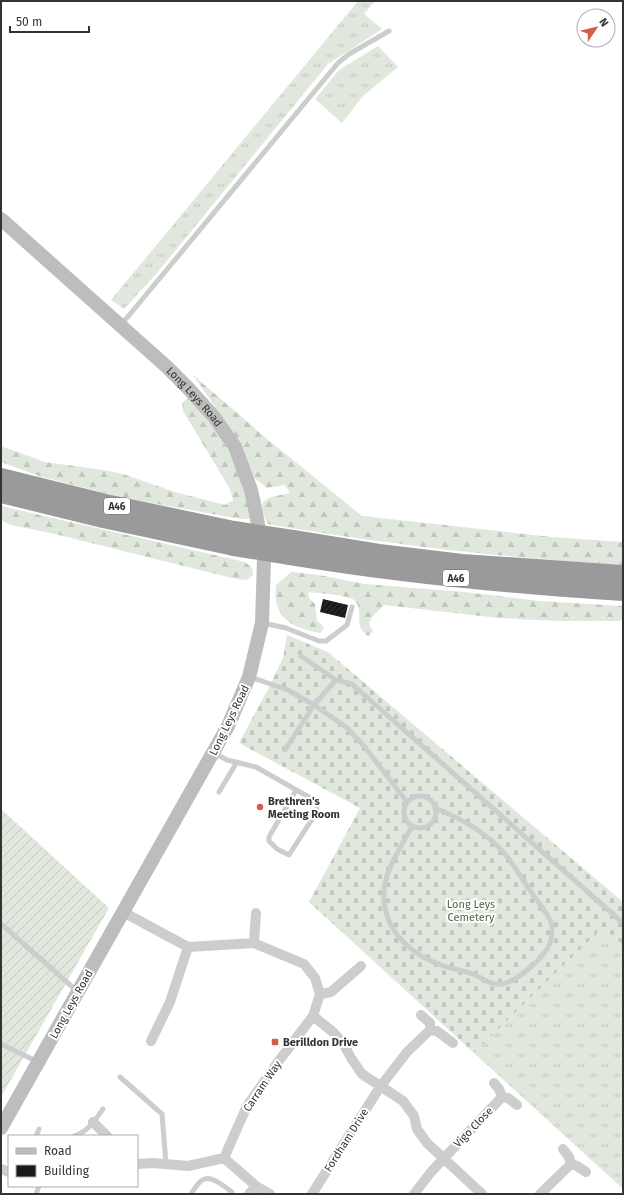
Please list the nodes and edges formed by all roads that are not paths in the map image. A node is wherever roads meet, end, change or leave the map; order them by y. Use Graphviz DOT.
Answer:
graph roads {
  1 [pos="389,31"];
  2 [pos="1,219"];
  3 [pos="121,326"];
  4 [pos="1,477"];
  5 [pos="1,494"];
  6 [pos="234,538"];
  7 [pos="292,548"];
  8 [pos="623,574"];
  9 [pos="623,592"];
  10 [pos="352,607"];
  11 [pos="262,623"];
  12 [pos="301,656"];
  13 [pos="250,677"];
  14 [pos="336,680"];
  15 [pos="314,705"];
  16 [pos="285,750"];
  17 [pos="213,753"];
  18 [pos="237,762"];
  19 [pos="296,790"];
  20 [pos="219,792"];
  21 [pos="407,802"];
  22 [pos="434,808"];
  23 [pos="412,826"];
  24 [pos="123,912"];
  25 [pos="256,913"];
  26 [pos="623,923"];
  27 [pos="1,924"];
  28 [pos="254,943"];
  29 [pos="188,947"];
  30 [pos="361,966"];
  31 [pos="78,992"];
  32 [pos="320,994"];
  33 [pos="421,1014"];
  34 [pos="313,1016"];
  35 [pos="430,1030"];
  36 [pos="151,1041"];
  37 [pos="453,1043"];
  38 [pos="1,1044"];
  39 [pos="38,1062"];
  40 [pos="120,1077"];
  41 [pos="494,1083"];
  42 [pos="380,1087"];
  43 [pos="502,1096"];
  44 [pos="517,1105"];
  45 [pos="103,1109"];
  46 [pos="93,1122"];
  47 [pos="1,1128"];
  48 [pos="39,1129"];
  49 [pos="36,1135"];
  50 [pos="76,1135"];
  51 [pos="106,1135"];
  52 [pos="564,1149"];
  53 [pos="224,1158"];
  54 [pos="444,1158"];
  55 [pos="138,1164"];
  56 [pos="166,1164"];
  57 [pos="571,1164"];
  58 [pos="586,1172"];
  59 [pos="252,1190"];
  60 [pos="232,1192"];
  61 [pos="191,1194"];
  62 [pos="270,1194"];
  63 [pos="312,1194"];
  64 [pos="414,1194"];
  65 [pos="482,1194"];
  66 [pos="540,1194"];
  1 -- 3 [label="lane"];
  2 -- 3 [label="street, Long Leys Road"];
  3 -- 11 [label="street, Long Leys Road"];
  4 -- 6 [label="highway, A46"];
  5 -- 6 [label="highway, A46"];
  6 -- 7 [label="highway, A46, bridge"];
  7 -- 8 [label="highway, A46"];
  7 -- 9 [label="highway, A46"];
  10 -- 11 [label="lane"];
  11 -- 13 [label="street, Long Leys Road"];
  12 -- 14 [label="lane"];
  13 -- 15 [label="lane"];
  13 -- 17 [label="street, Long Leys Road"];
  14 -- 15 [label="lane"];
  14 -- 26 [label="lane"];
  15 -- 16 [label="lane"];
  15 -- 21 [label="lane"];
  17 -- 18 [label="lane"];
  17 -- 24 [label="street, Long Leys Road"];
  18 -- 19 [label="lane"];
  18 -- 20 [label="lane"];
  19 -- 19 [label="lane"];
  21 -- 22 [label="lane"];
  21 -- 23 [label="lane"];
  22 -- 23 [label="lane"];
  22 -- 23 [label="lane"];
  24 -- 29 [label="street"];
  24 -- 31 [label="street, Long Leys Road"];
  25 -- 28 [label="street"];
  27 -- 31 [label="lane"];
  28 -- 29 [label="street"];
  28 -- 32 [label="street"];
  29 -- 36 [label="street"];
  30 -- 32 [label="street"];
  31 -- 39 [label="street, Long Leys Road"];
  32 -- 34 [label="street, Carram Way"];
  33 -- 35 [label="street"];
  34 -- 42 [label="street"];
  34 -- 53 [label="street, Carram Way"];
  35 -- 37 [label="street"];
  35 -- 42 [label="street, Fordham Drive"];
  38 -- 39 [label="lane"];
  39 -- 47 [label="street, Long Leys Road"];
  40 -- 56 [label="lane"];
  41 -- 43 [label="street"];
  42 -- 54 [label="street"];
  42 -- 63 [label="street, Fordham Drive"];
  43 -- 44 [label="street"];
  43 -- 54 [label="street, Vigo Close"];
  45 -- 46 [label="lane"];
  46 -- 50 [label="lane"];
  46 -- 51 [label="street"];
  48 -- 49 [label="lane"];
  52 -- 57 [label="street"];
  53 -- 56 [label="street"];
  53 -- 59 [label="street"];
  54 -- 64 [label="street, Vigo Close"];
  54 -- 65 [label="street"];
  55 -- 56 [label="street"];
  57 -- 58 [label="street"];
  57 -- 66 [label="street"];
  59 -- 62 [label="street"];
  60 -- 61 [label="lane"];
}
